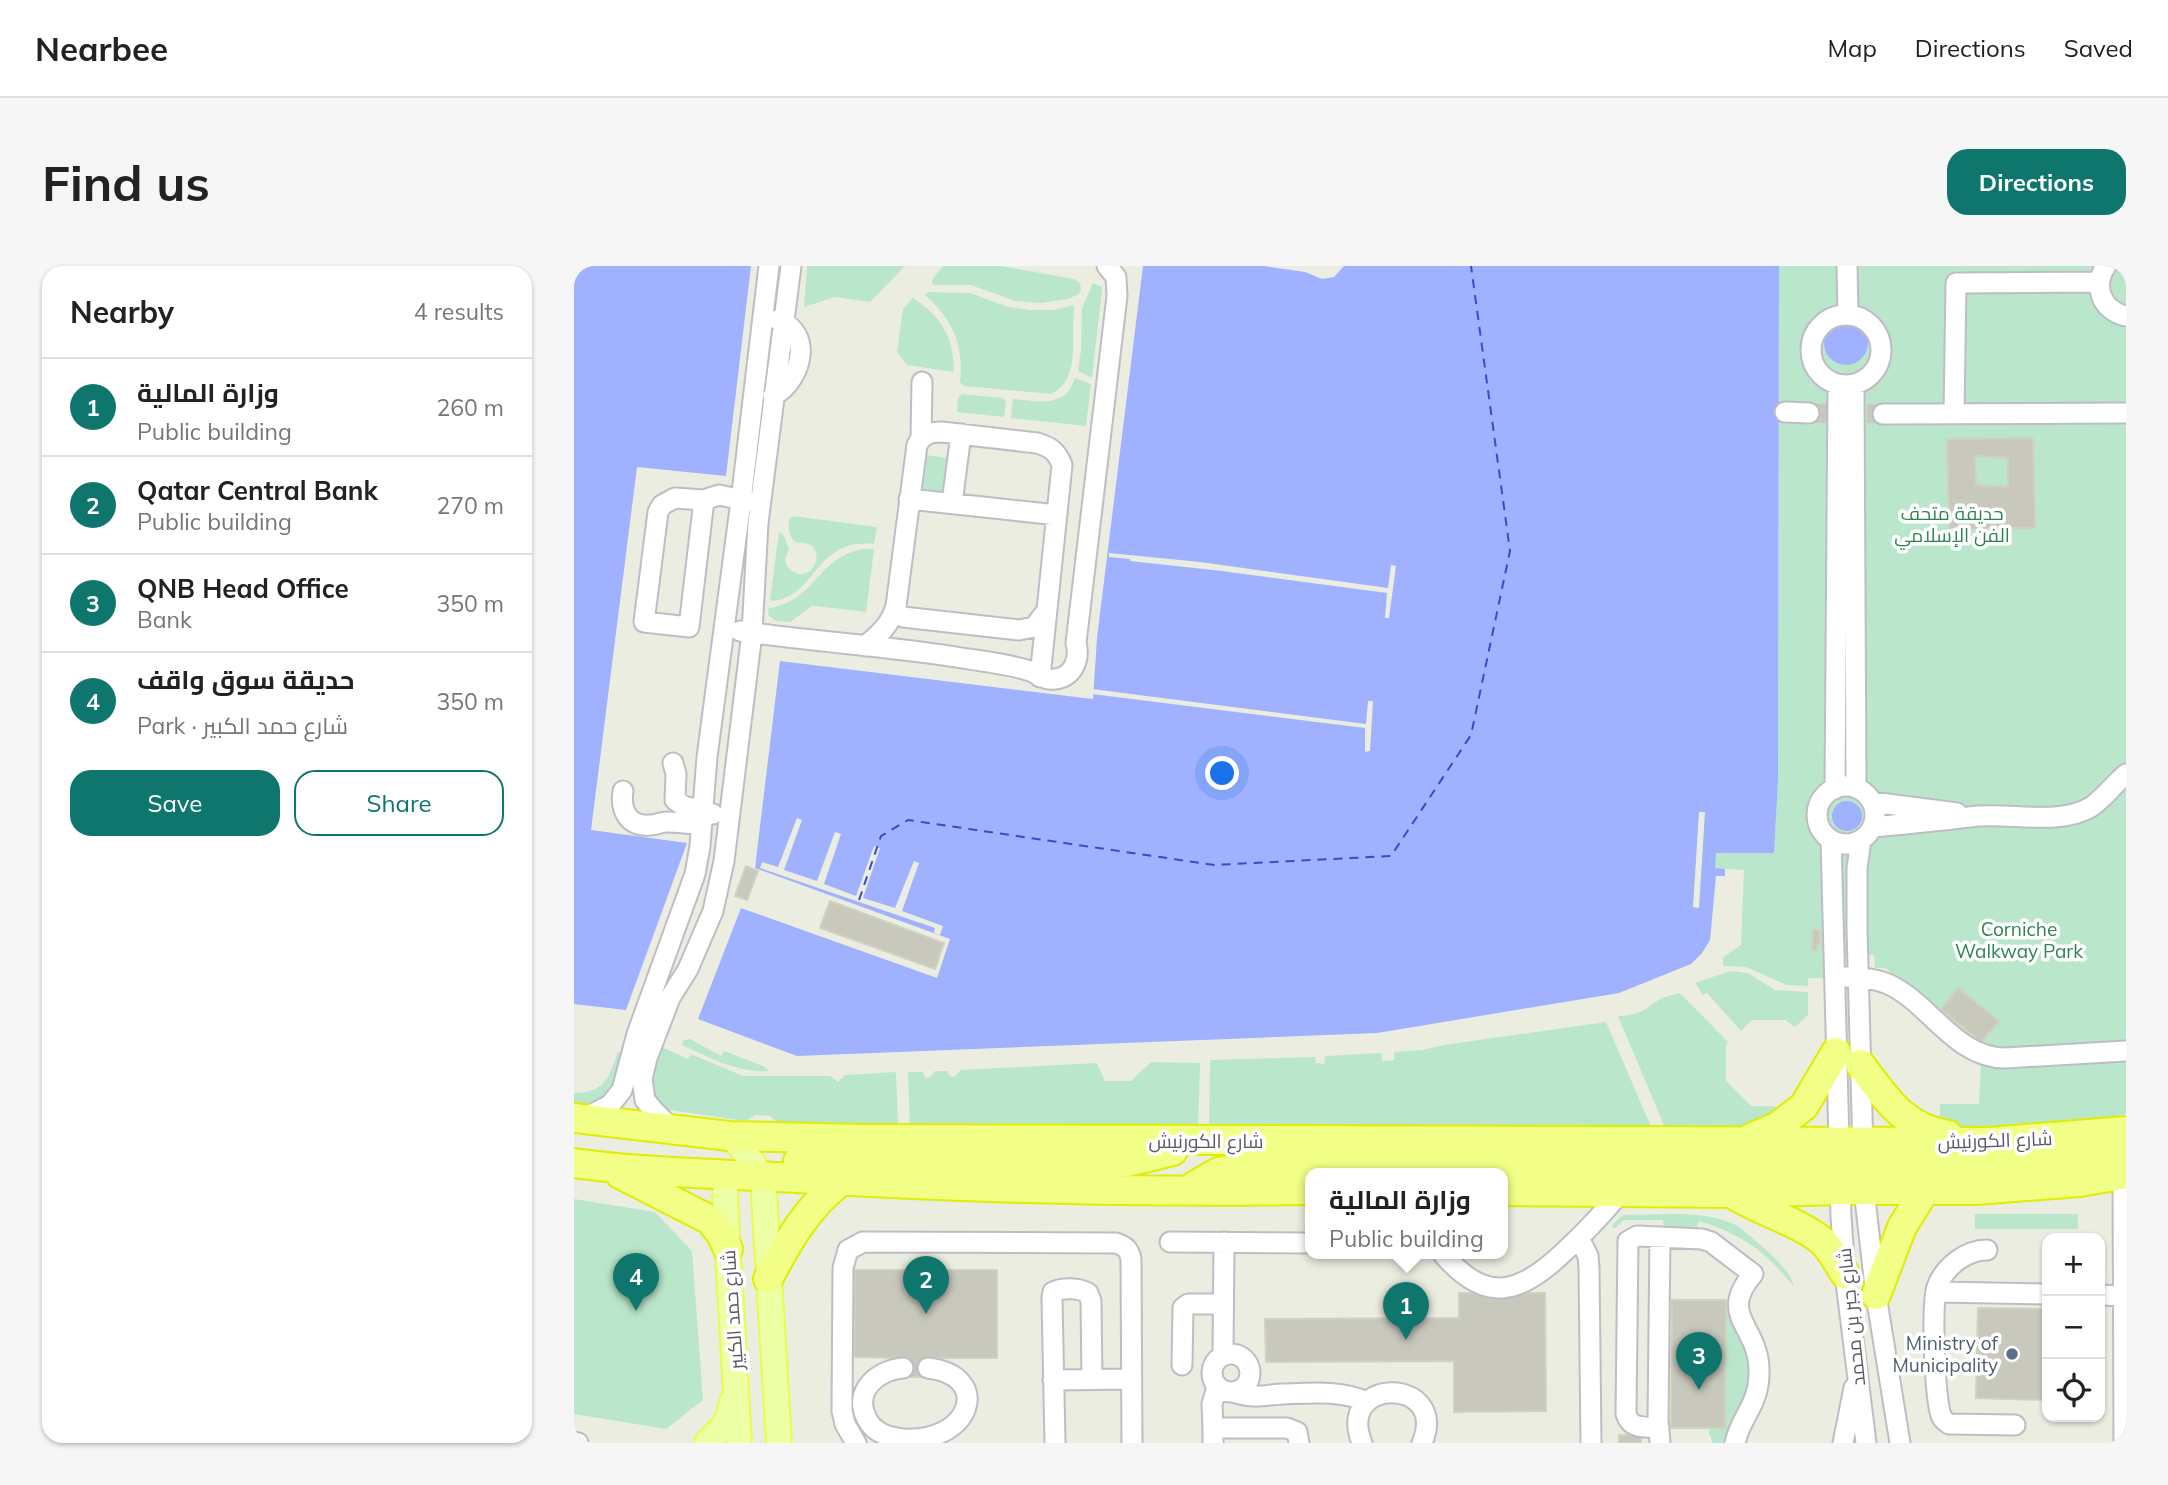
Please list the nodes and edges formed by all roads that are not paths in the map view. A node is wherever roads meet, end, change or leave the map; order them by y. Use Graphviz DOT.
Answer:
graph roads {
  1 [pos="769,266"];
  2 [pos="790,266"];
  3 [pos="1107,266"];
  4 [pos="1847,268"];
  5 [pos="2103,274"];
  6 [pos="1848,315"];
  7 [pos="2126,316"];
  8 [pos="763,320"];
  9 [pos="784,322"];
  10 [pos="922,382"];
  11 [pos="1846,385"];
  12 [pos="1785,412"];
  13 [pos="1809,413"];
  14 [pos="2126,413"];
  15 [pos="1884,414"];
  16 [pos="1954,414"];
  17 [pos="961,434"];
  18 [pos="921,437"];
  19 [pos="909,499"];
  20 [pos="704,500"];
  21 [pos="741,501"];
  22 [pos="761,503"];
  23 [pos="952,503"];
  24 [pos="1056,515"];
  25 [pos="898,594"];
  26 [pos="904,617"];
  27 [pos="1033,628"];
  28 [pos="724,629"];
  29 [pos="752,633"];
  30 [pos="865,646"];
  31 [pos="895,650"];
  32 [pos="1038,672"];
  33 [pos="2126,774"];
  34 [pos="1856,788"];
  35 [pos="1835,789"];
  36 [pos="623,791"];
  37 [pos="1872,802"];
  38 [pos="729,817"];
  39 [pos="1968,817"];
  40 [pos="702,818"];
  41 [pos="662,822"];
  42 [pos="1867,834"];
  43 [pos="1831,840"];
  44 [pos="695,874"];
  45 [pos="719,878"];
  46 [pos="1858,977"];
  47 [pos="1835,978"];
  48 [pos="2126,1051"];
  49 [pos="1848,1058"];
  50 [pos="578,1119"];
  51 [pos="672,1129"];
  52 [pos="2126,1131"];
  53 [pos="729,1136"];
  54 [pos="1205,1141"];
  55 [pos="1741,1141"];
  56 [pos="1989,1142"];
  57 [pos="574,1163"];
  58 [pos="1852,1166"];
  59 [pos="2125,1166"];
  60 [pos="612,1168"];
  61 [pos="757,1170"];
  62 [pos="726,1176"];
  63 [pos="841,1182"];
  64 [pos="1189,1189"];
  65 [pos="1925,1190"];
  66 [pos="1305,1191"];
  67 [pos="1508,1191"];
  68 [pos="1621,1192"];
  69 [pos="1731,1194"];
  70 [pos="1660,1237"];
  71 [pos="1579,1238"];
  72 [pos="1170,1242"];
  73 [pos="1224,1242"];
  74 [pos="1305,1243"];
  75 [pos="728,1250"];
  76 [pos="1987,1250"];
  77 [pos="1448,1259"];
  78 [pos="2125,1260"];
  79 [pos="1845,1274"];
  80 [pos="768,1279"];
  81 [pos="1936,1292"];
  82 [pos="2042,1294"];
  83 [pos="1876,1295"];
  84 [pos="2102,1296"];
  85 [pos="1223,1304"];
  86 [pos="2125,1309"];
  87 [pos="1223,1356"];
  88 [pos="1182,1365"];
  89 [pos="904,1368"];
  90 [pos="928,1368"];
  91 [pos="1857,1373"];
  92 [pos="1250,1378"];
  93 [pos="1092,1379"];
  94 [pos="1131,1379"];
  95 [pos="1053,1380"];
  96 [pos="736,1386"];
  97 [pos="1225,1390"];
  98 [pos="1279,1394"];
  99 [pos="1367,1402"];
  100 [pos="2125,1405"];
  101 [pos="2015,1425"];
  102 [pos="1660,1435"];
  103 [pos="1213,1436"];
  104 [pos="783,1437"];
  105 [pos="916,1442"];
  106 [pos="707,1443"];
  107 [pos="739,1443"];
  108 [pos="856,1443"];
  109 [pos="1055,1443"];
  110 [pos="1132,1443"];
  111 [pos="1299,1443"];
  112 [pos="1362,1443"];
  113 [pos="1422,1443"];
  114 [pos="1591,1443"];
  115 [pos="1735,1443"];
  116 [pos="1843,1443"];
  117 [pos="1866,1443"];
  118 [pos="1899,1443"];
  119 [pos="2124,1443"];
  1 -- 8 [label="street"];
  2 -- 9 [label="street"];
  3 -- 32 [label="street"];
  4 -- 6 [label="street"];
  5 -- 7 [label="street"];
  5 -- 16 [label="street"];
  6 -- 11 [label="street"];
  6 -- 11 [label="street"];
  8 -- 9 [label="street"];
  8 -- 21 [label="street"];
  9 -- 22 [label="street"];
  10 -- 18 [label="street"];
  11 -- 34 [label="street"];
  11 -- 35 [label="street"];
  12 -- 13 [label="street"];
  14 -- 16 [label="street"];
  15 -- 16 [label="street"];
  17 -- 18 [label="street"];
  17 -- 23 [label="street"];
  17 -- 24 [label="street"];
  18 -- 19 [label="street"];
  19 -- 23 [label="street"];
  19 -- 25 [label="street"];
  20 -- 20 [label="street"];
  20 -- 21 [label="street"];
  21 -- 22 [label="street"];
  21 -- 28 [label="street"];
  22 -- 29 [label="street"];
  23 -- 24 [label="street"];
  24 -- 27 [label="street"];
  25 -- 26 [label="street"];
  25 -- 30 [label="street"];
  26 -- 27 [label="street"];
  26 -- 31 [label="street"];
  27 -- 32 [label="street"];
  27 -- 32 [label="street"];
  28 -- 29 [label="street"];
  28 -- 40 [label="street"];
  29 -- 30 [label="street"];
  29 -- 38 [label="street"];
  30 -- 31 [label="street"];
  31 -- 32 [label="street"];
  33 -- 39 [label="street"];
  34 -- 35 [label="street"];
  34 -- 37 [label="street"];
  35 -- 43 [label="street"];
  36 -- 41 [label="street"];
  37 -- 39 [label="street"];
  37 -- 42 [label="street"];
  38 -- 40 [label="street"];
  38 -- 45 [label="street"];
  39 -- 42 [label="street"];
  40 -- 41 [label="street"];
  40 -- 41 [label="street"];
  40 -- 44 [label="street"];
  42 -- 43 [label="street"];
  42 -- 46 [label="street"];
  43 -- 47 [label="street"];
  44 -- 45 [label="street"];
  44 -- 50 [label="street"];
  45 -- 51 [label="street"];
  46 -- 47 [label="street"];
  46 -- 48 [label="street"];
  46 -- 49 [label="street"];
  47 -- 49 [label="street"];
  49 -- 55 [label="highway"];
  49 -- 56 [label="highway"];
  49 -- 58 [label="street"];
  49 -- 58 [label="street"];
  50 -- 51 [label="highway, شارع الكورنيش"];
  51 -- 53 [label="highway, شارع الكورنيش"];
  52 -- 56 [label="highway, شارع الكورنيش"];
  53 -- 54 [label="highway, شارع الكورنيش"];
  53 -- 61 [label="main road"];
  54 -- 55 [label="highway, شارع الكورنيش"];
  54 -- 61 [label="highway"];
  55 -- 58 [label="highway, شارع الكورنيش"];
  56 -- 58 [label="highway, شارع الكورنيش"];
  57 -- 60 [label="highway"];
  58 -- 59 [label="highway"];
  58 -- 64 [label="highway"];
  58 -- 65 [label="highway, شارع الكورنيش"];
  58 -- 69 [label="highway, شارع الكورنيش"];
  58 -- 79 [label="street, شارع جبر بن محمد"];
  58 -- 83 [label="street, شارع جبر بن محمد"];
  59 -- 65 [label="highway, شارع الكورنيش"];
  59 -- 78 [label="street"];
  60 -- 62 [label="highway"];
  60 -- 75 [label="highway"];
  61 -- 62 [label="highway"];
  61 -- 63 [label="highway"];
  61 -- 80 [label="main road, شارع حمد الكبير"];
  62 -- 75 [label="main road, شارع حمد الكبير"];
  63 -- 64 [label="highway"];
  63 -- 80 [label="highway"];
  64 -- 66 [label="highway"];
  65 -- 83 [label="highway"];
  67 -- 68 [label="highway, شارع الكورنيش"];
  68 -- 69 [label="highway, شارع الكورنيش"];
  68 -- 71 [label="street"];
  69 -- 79 [label="highway"];
  70 -- 102 [label="street"];
  70 -- 102 [label="street"];
  70 -- 115 [label="street"];
  71 -- 77 [label="street"];
  71 -- 114 [label="street"];
  72 -- 73 [label="street"];
  73 -- 74 [label="street"];
  73 -- 85 [label="street"];
  75 -- 96 [label="main road, شارع حمد الكبير"];
  76 -- 81 [label="street"];
  78 -- 86 [label="street"];
  79 -- 91 [label="street, شارع جبر بن محمد"];
  80 -- 104 [label="main road, شارع حمد الكبير"];
  81 -- 82 [label="street"];
  81 -- 101 [label="street"];
  83 -- 118 [label="street, شارع جبر بن محمد"];
  84 -- 86 [label="street"];
  85 -- 87 [label="street"];
  85 -- 88 [label="street"];
  86 -- 100 [label="street"];
  87 -- 92 [label="street"];
  87 -- 97 [label="street"];
  89 -- 105 [label="street"];
  90 -- 105 [label="street"];
  91 -- 116 [label="street"];
  91 -- 117 [label="street, شارع جبر بن محمد"];
  92 -- 97 [label="street"];
  92 -- 98 [label="street"];
  93 -- 94 [label="street"];
  93 -- 95 [label="street"];
  93 -- 95 [label="street"];
  94 -- 108 [label="street"];
  94 -- 110 [label="street"];
  95 -- 109 [label="street"];
  96 -- 106 [label="main road"];
  96 -- 107 [label="main road, شارع حمد الكبير"];
  97 -- 98 [label="street"];
  97 -- 103 [label="street"];
  98 -- 99 [label="street"];
  99 -- 112 [label="street"];
  99 -- 113 [label="street"];
  100 -- 119 [label="street"];
  103 -- 111 [label="street"];
}
